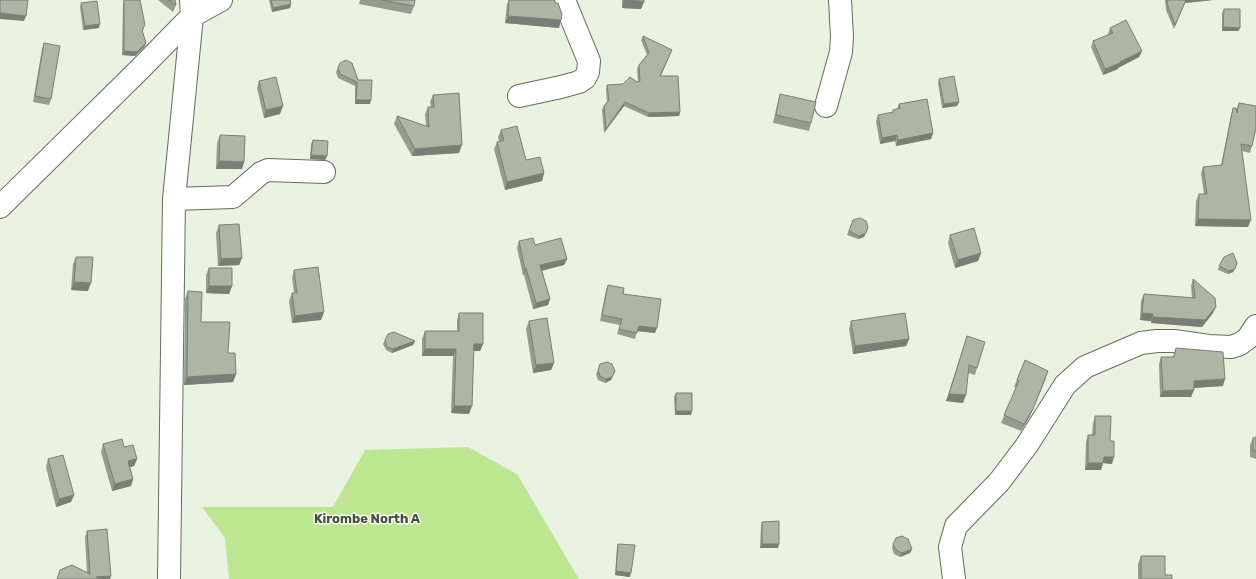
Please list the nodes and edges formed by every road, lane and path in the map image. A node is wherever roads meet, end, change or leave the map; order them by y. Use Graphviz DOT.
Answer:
graph roads {
  1 [pos="220,0"];
  2 [pos="564,0"];
  3 [pos="840,0"];
  4 [pos="192,8"];
  5 [pos="519,96"];
  6 [pos="826,106"];
  7 [pos="324,172"];
  8 [pos="174,199"];
  9 [pos="0,207"];
  10 [pos="1256,326"];
  11 [pos="169,579"];
  12 [pos="954,579"];
  1 -- 4 [label="street"];
  2 -- 5 [label="street"];
  3 -- 6 [label="street"];
  4 -- 8 [label="street"];
  4 -- 9 [label="street"];
  7 -- 8 [label="street"];
  8 -- 11 [label="street"];
  10 -- 12 [label="street"];
}
